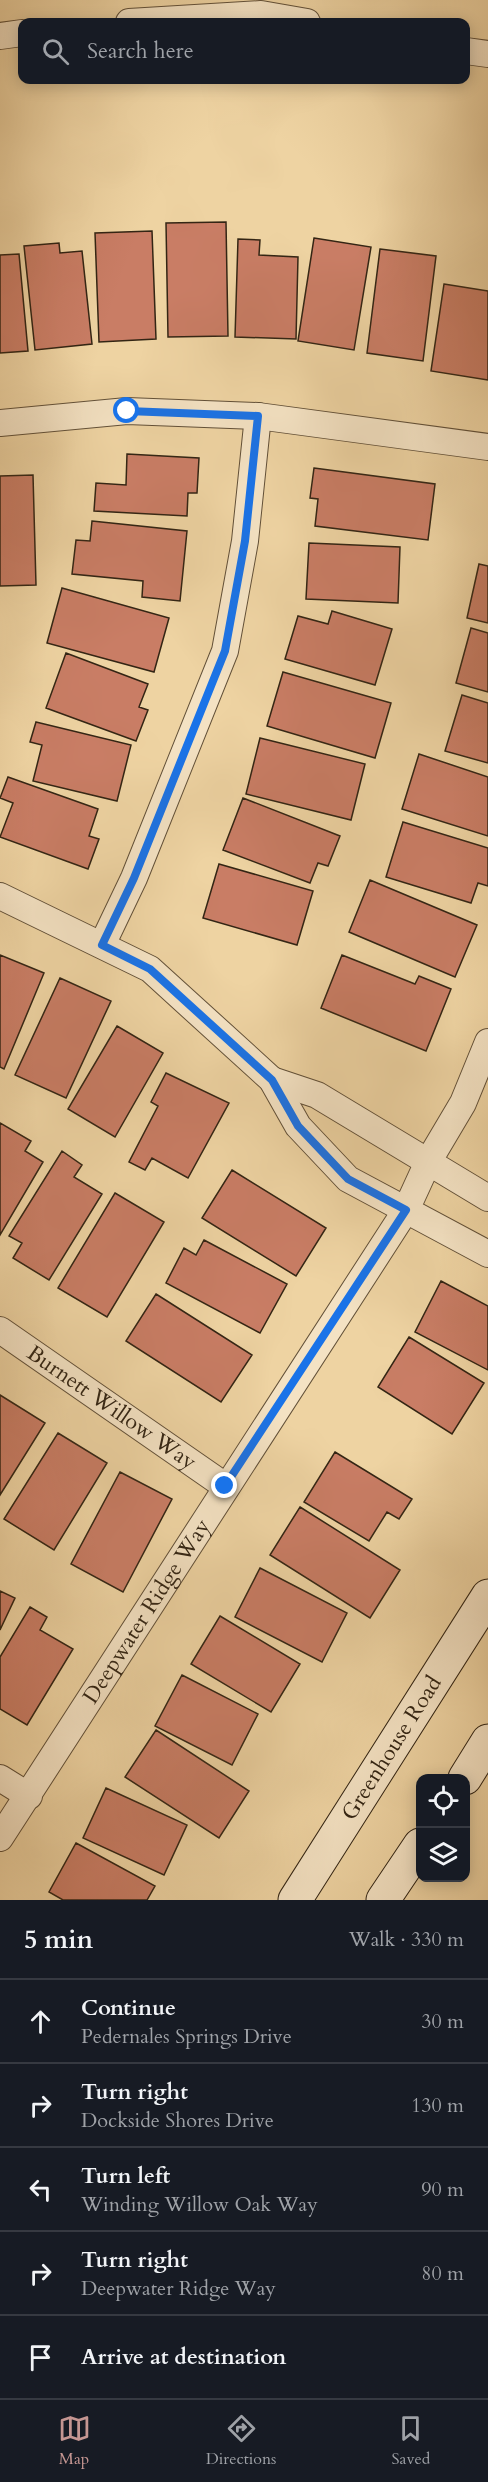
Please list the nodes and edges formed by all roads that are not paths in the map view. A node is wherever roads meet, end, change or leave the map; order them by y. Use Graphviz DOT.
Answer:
graph roads {
  1 [pos="195,18"];
  2 [pos="284,18"];
  3 [pos="18,34"];
  4 [pos="0,36"];
  5 [pos="470,52"];
  6 [pos="488,54"];
  7 [pos="258,416"];
  8 [pos="0,423"];
  9 [pos="488,447"];
  10 [pos="0,896"];
  11 [pos="102,945"];
  12 [pos="488,1042"];
  13 [pos="272,1080"];
  14 [pos="428,1162"];
  15 [pos="488,1198"];
  16 [pos="406,1210"];
  17 [pos="488,1254"];
  18 [pos="0,1330"];
  19 [pos="225,1486"];
  20 [pos="488,1596"];
  21 [pos="488,1741"];
  22 [pos="468,1774"];
  23 [pos="0,1778"];
  24 [pos="29,1796"];
  25 [pos="0,1838"];
  26 [pos="416,1851"];
  27 [pos="295,1900"];
  28 [pos="383,1900"];
  1 -- 2 [label="street"];
  3 -- 4 [label="street"];
  5 -- 6 [label="street"];
  7 -- 8 [label="street"];
  7 -- 9 [label="street"];
  7 -- 11 [label="street"];
  10 -- 11 [label="street"];
  11 -- 13 [label="street"];
  12 -- 14 [label="street, Deepwater Ridge Way"];
  13 -- 14 [label="street"];
  13 -- 16 [label="street"];
  14 -- 15 [label="street"];
  14 -- 16 [label="street, Deepwater Ridge Way"];
  16 -- 17 [label="street"];
  16 -- 19 [label="street, Deepwater Ridge Way"];
  18 -- 19 [label="street, Burnett Willow Way"];
  19 -- 24 [label="street, Deepwater Ridge Way"];
  20 -- 27 [label="street, Greenhouse Road"];
  21 -- 22 [label="street"];
  23 -- 24 [label="street"];
  24 -- 25 [label="street, Deepwater Ridge Way"];
  26 -- 28 [label="street"];
}
